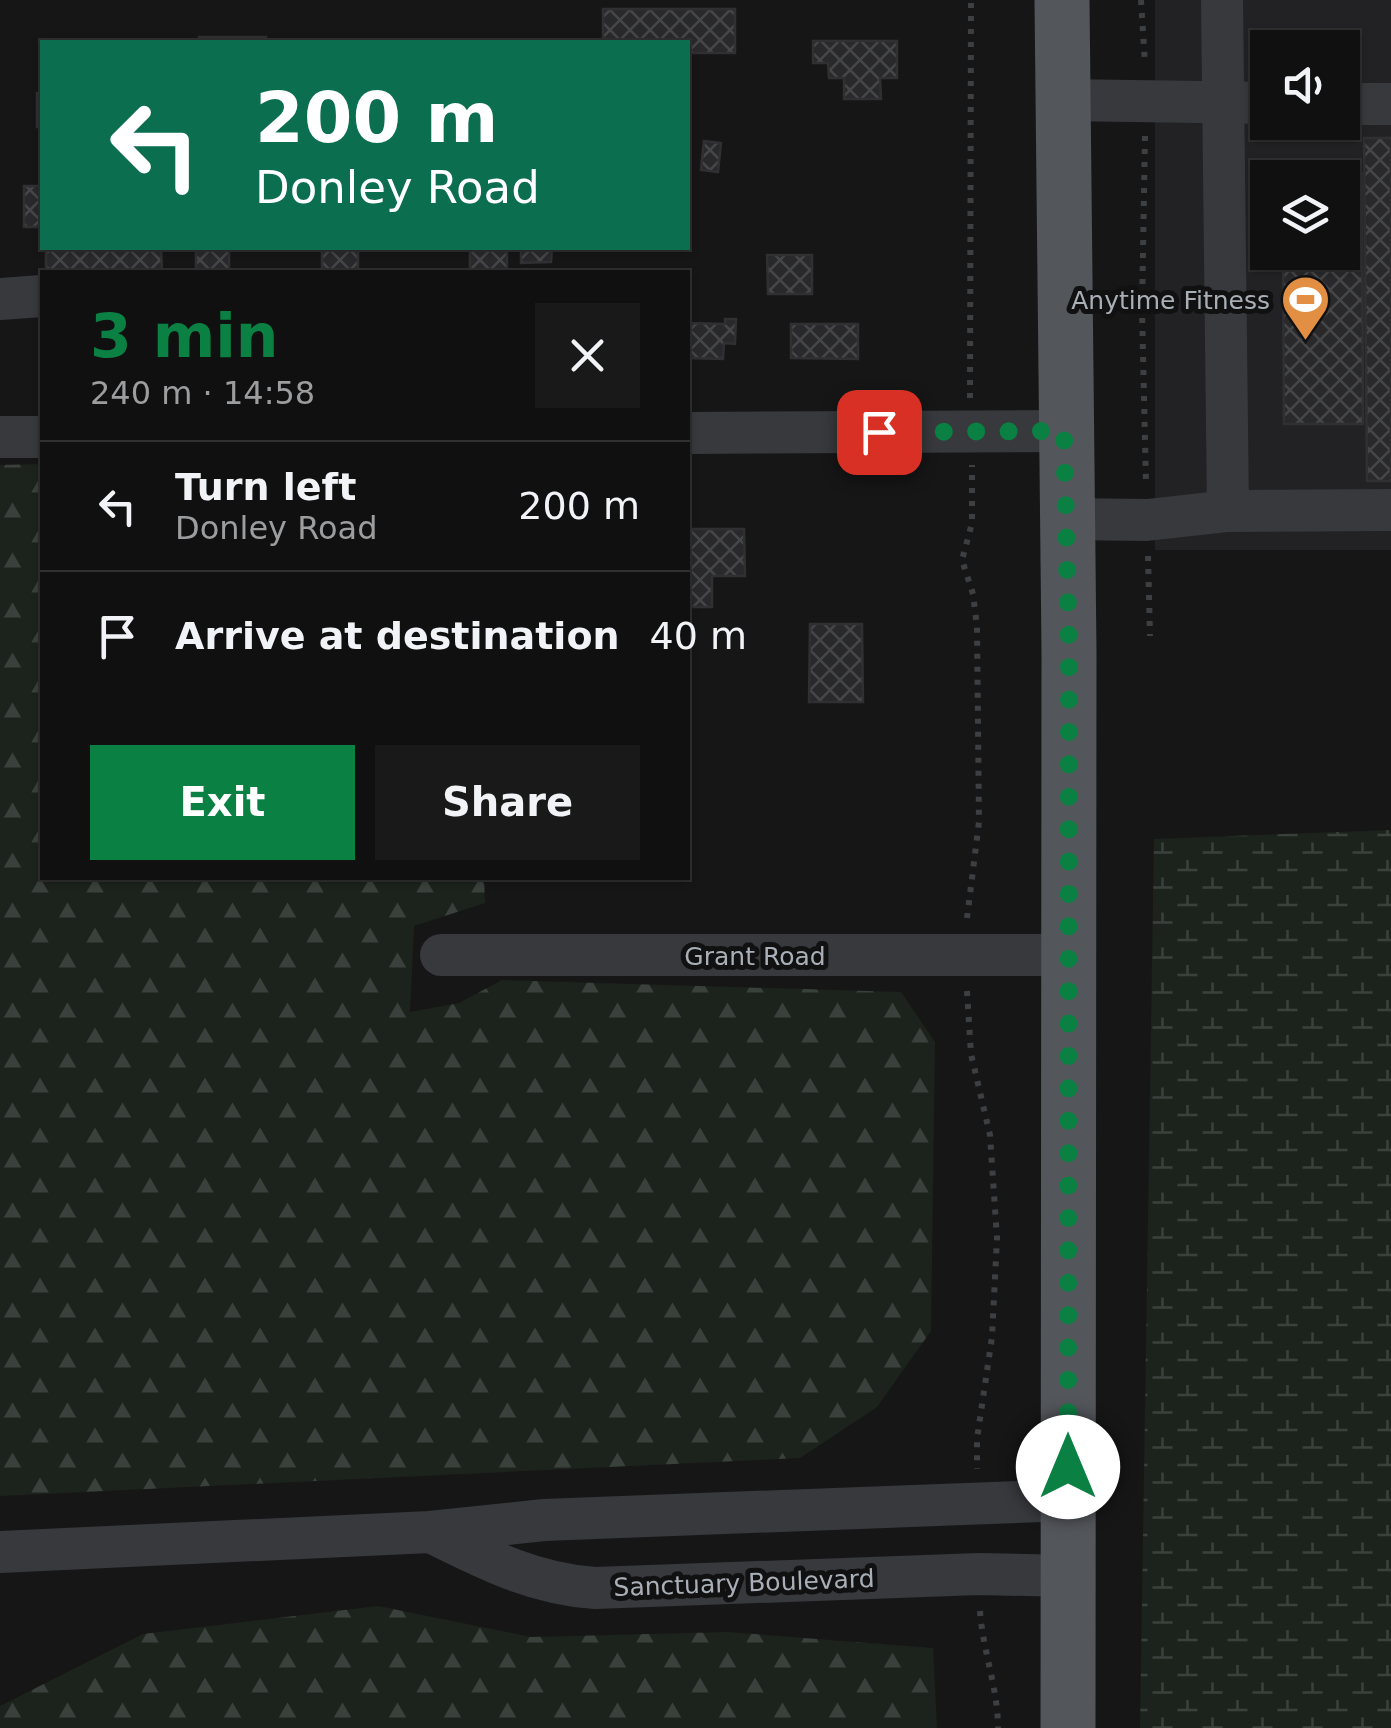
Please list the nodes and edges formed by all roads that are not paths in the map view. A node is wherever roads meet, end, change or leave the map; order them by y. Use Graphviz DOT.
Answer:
graph roads {
  1 [pos="1062,0"];
  2 [pos="1222,0"];
  3 [pos="1063,100"];
  4 [pos="1224,103"];
  5 [pos="1250,104"];
  6 [pos="1360,104"];
  7 [pos="1391,104"];
  8 [pos="40,296"];
  9 [pos="0,298"];
  10 [pos="1064,431"];
  11 [pos="690,433"];
  12 [pos="0,437"];
  13 [pos="40,437"];
  14 [pos="1391,510"];
  15 [pos="1228,511"];
  16 [pos="1066,520"];
  17 [pos="441,955"];
  18 [pos="1069,956"];
  19 [pos="1068,1500"];
  20 [pos="430,1532"];
  21 [pos="0,1552"];
  22 [pos="1068,1576"];
  23 [pos="1068,1728"];
  1 -- 3 [label="main road"];
  2 -- 4 [label="street"];
  3 -- 4 [label="street"];
  3 -- 10 [label="main road"];
  4 -- 5 [label="street"];
  4 -- 15 [label="street"];
  6 -- 7 [label="street"];
  8 -- 9 [label="street"];
  10 -- 11 [label="street"];
  10 -- 16 [label="main road"];
  12 -- 13 [label="street"];
  14 -- 15 [label="street"];
  15 -- 16 [label="street"];
  16 -- 18 [label="main road"];
  17 -- 18 [label="street, Grant Road"];
  18 -- 19 [label="main road"];
  19 -- 20 [label="street, Sanctuary Boulevard"];
  19 -- 22 [label="main road"];
  20 -- 21 [label="street, Sanctuary Boulevard"];
  20 -- 22 [label="street, Sanctuary Boulevard"];
  22 -- 23 [label="main road"];
}
